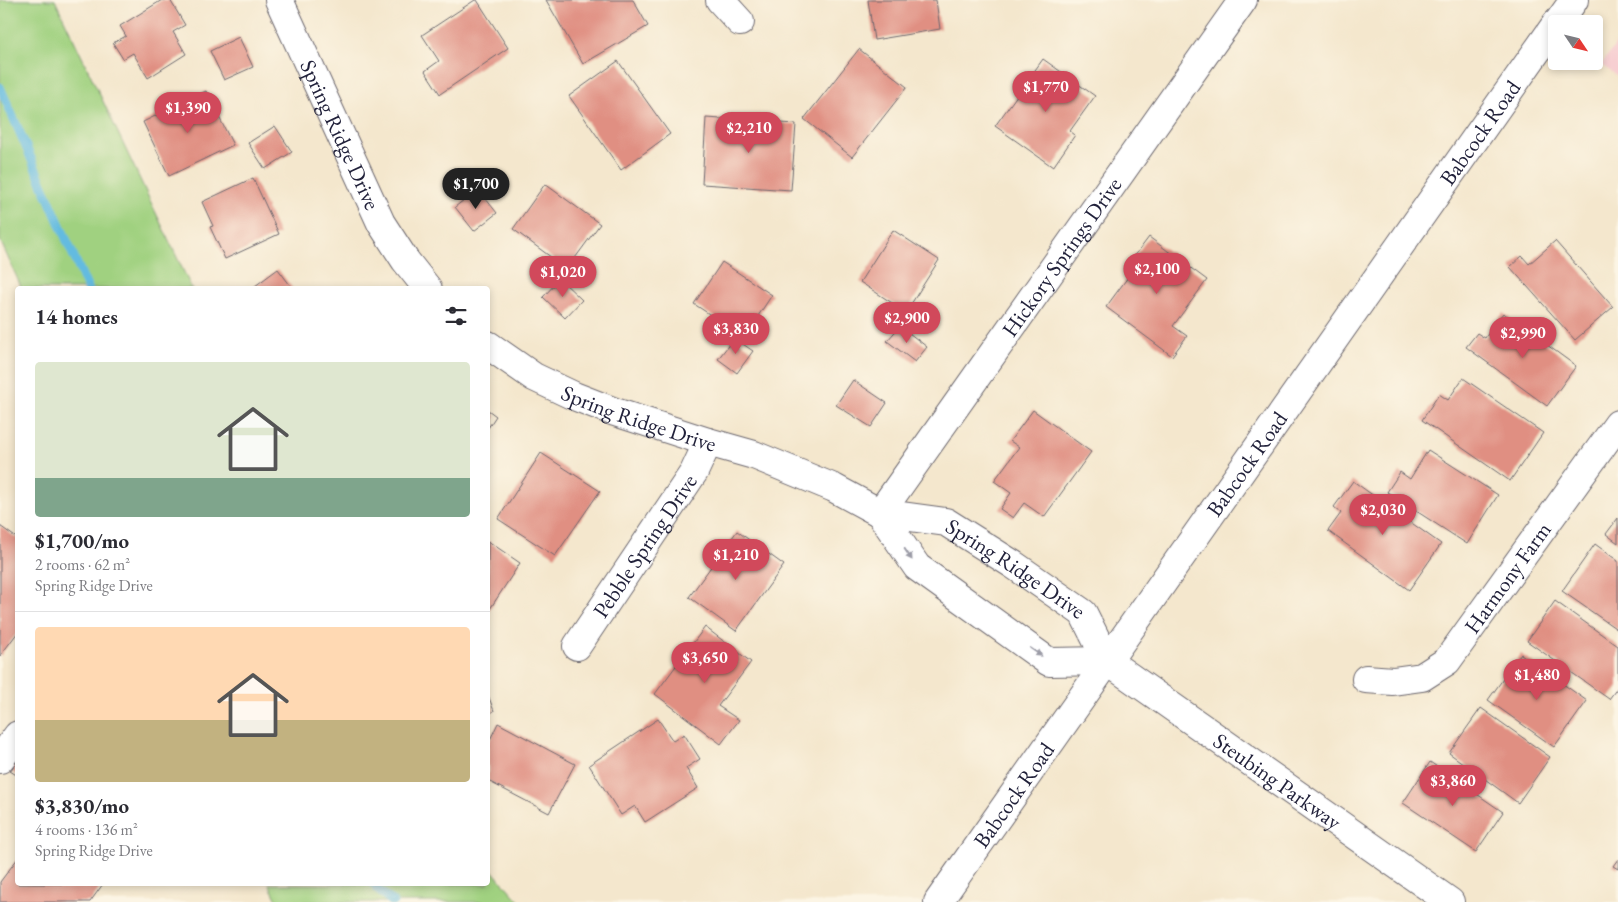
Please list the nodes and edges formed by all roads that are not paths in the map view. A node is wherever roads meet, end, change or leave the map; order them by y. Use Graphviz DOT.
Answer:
graph roads {
  1 [pos="279,0"];
  2 [pos="720,0"];
  3 [pos="1243,0"];
  4 [pos="1574,0"];
  5 [pos="1563,15"];
  6 [pos="740,22"];
  7 [pos="1548,35"];
  8 [pos="426,286"];
  9 [pos="490,346"];
  10 [pos="1618,424"];
  11 [pos="708,442"];
  12 [pos="880,514"];
  13 [pos="576,646"];
  14 [pos="1107,661"];
  15 [pos="1366,679"];
  16 [pos="15,739"];
  17 [pos="0,760"];
  18 [pos="938,902"];
  19 [pos="1450,902"];
  1 -- 8 [label="street, Spring Ridge Drive"];
  2 -- 6 [label="street"];
  3 -- 12 [label="street, Hickory Springs Drive"];
  4 -- 5 [label="street, Babcock Road"];
  7 -- 14 [label="street, Babcock Road"];
  9 -- 11 [label="street, Spring Ridge Drive"];
  10 -- 15 [label="street, Harmony Farm"];
  11 -- 12 [label="street, Spring Ridge Drive"];
  11 -- 13 [label="street, Pebble Spring Drive"];
  12 -- 14 [label="street, Spring Ridge Drive"];
  12 -- 14 [label="street, Spring Ridge Drive, one-way"];
  14 -- 18 [label="street, Babcock Road"];
  14 -- 19 [label="street, Steubing Parkway"];
  16 -- 17 [label="street"];
}
